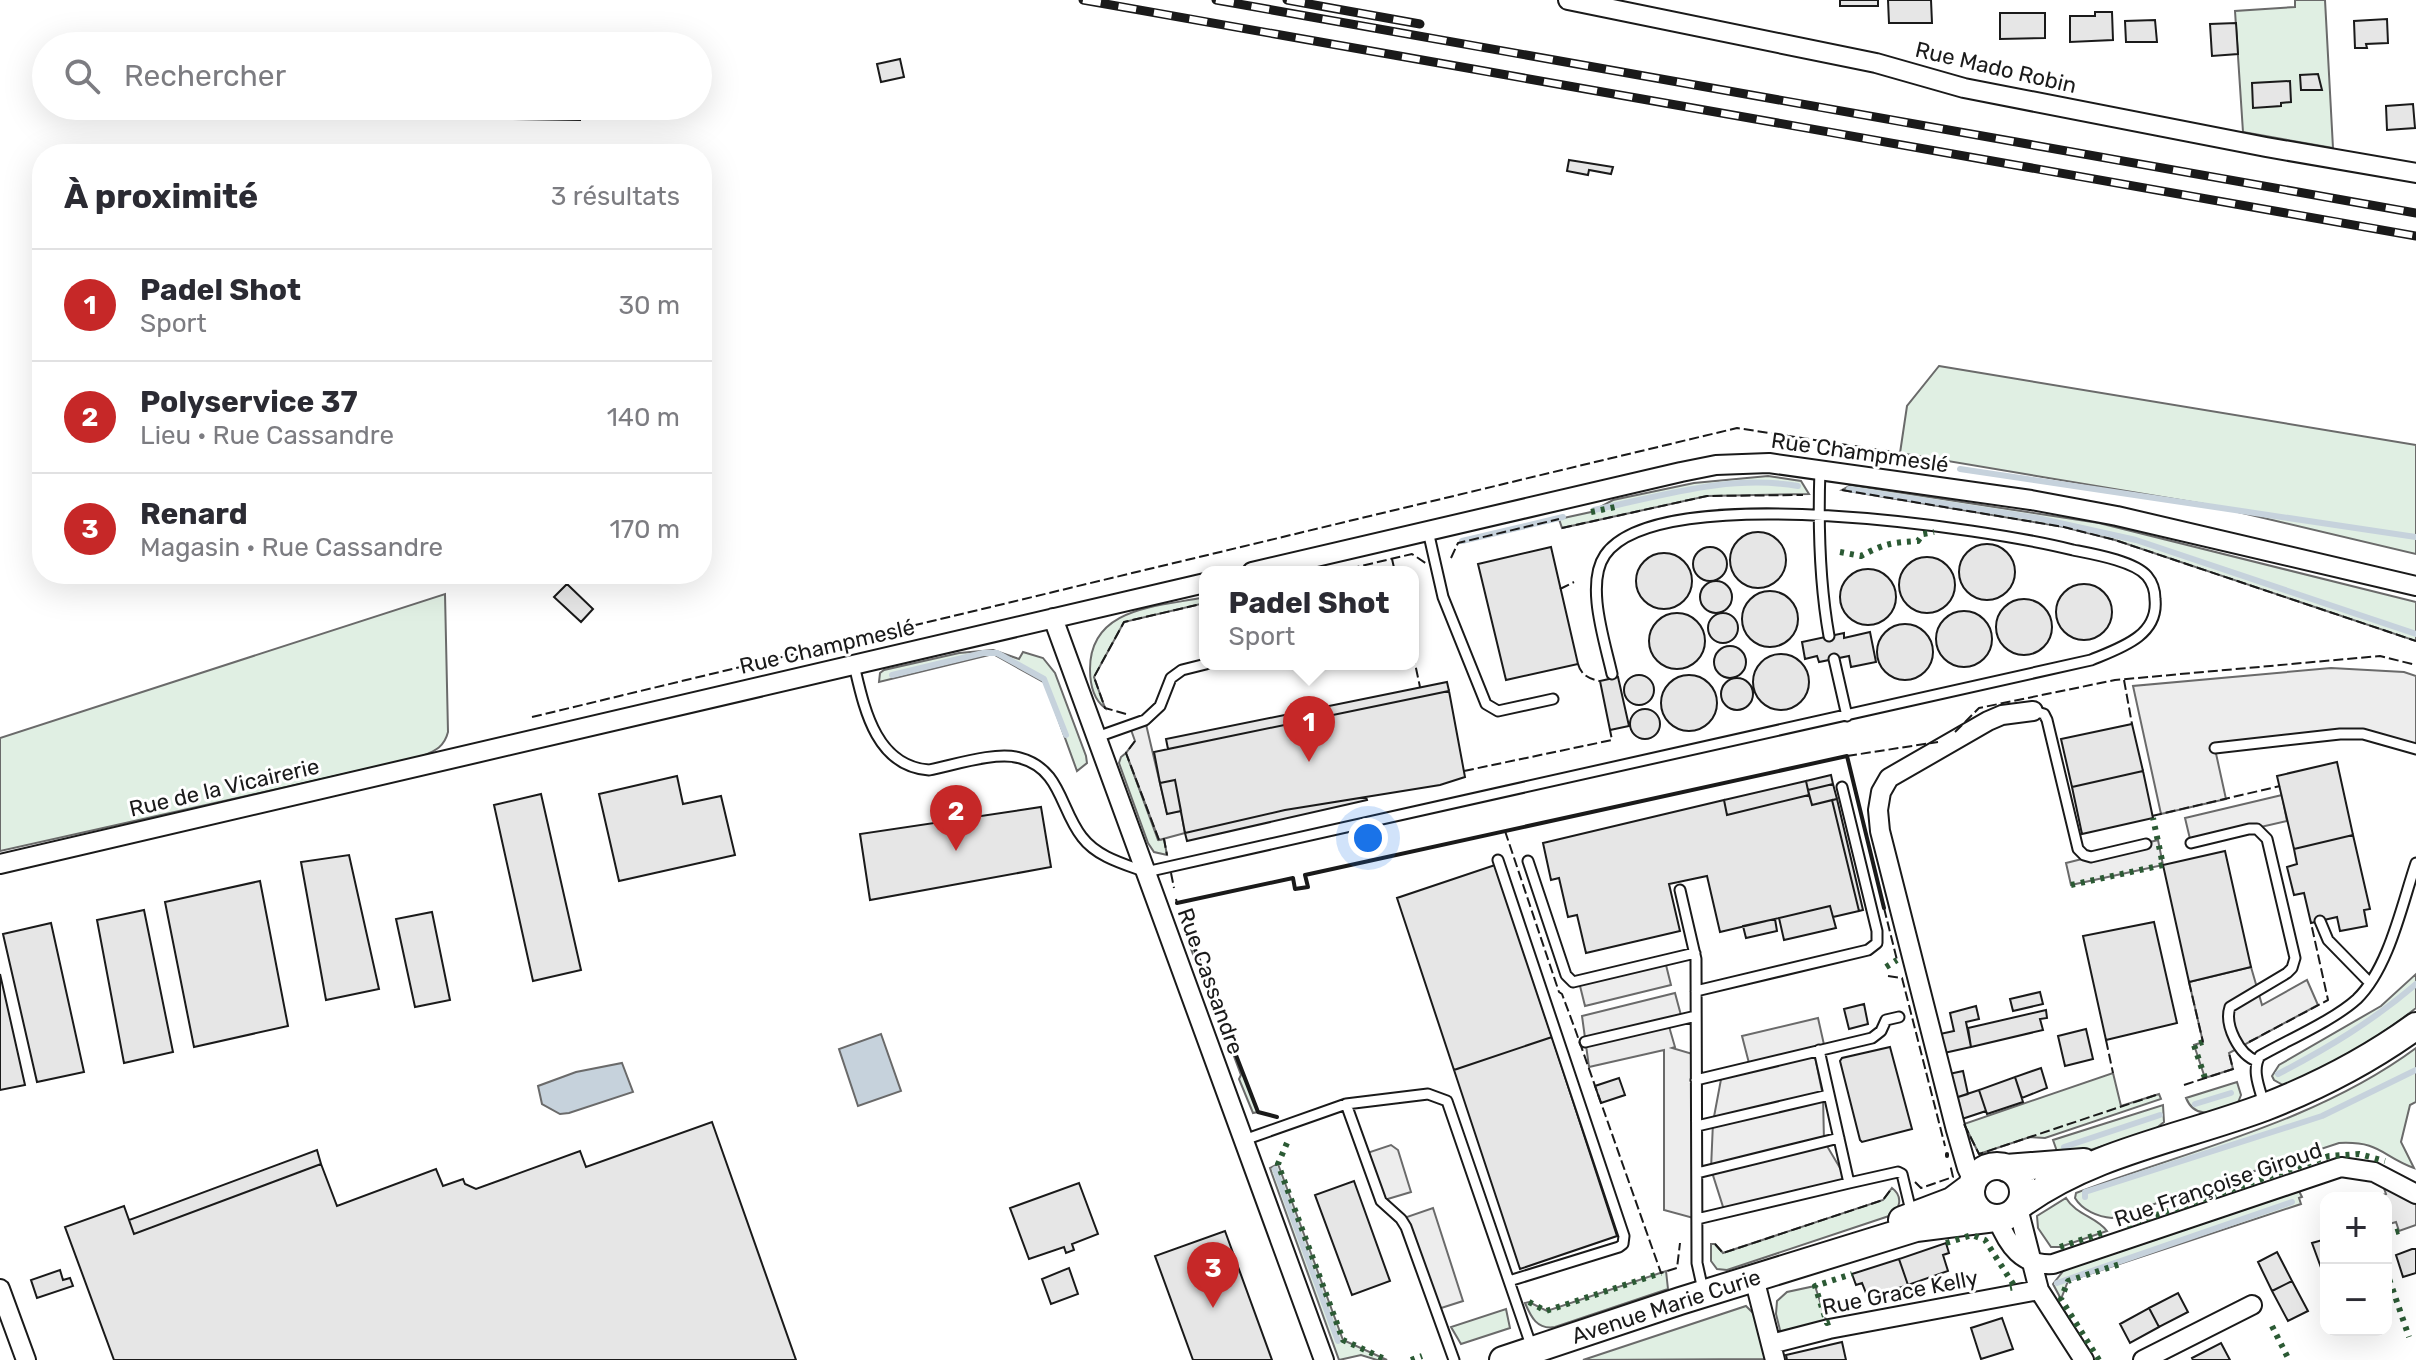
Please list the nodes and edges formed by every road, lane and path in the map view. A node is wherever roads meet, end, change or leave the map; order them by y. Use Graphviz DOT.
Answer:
graph roads {
  1 [pos="1568,0"];
  2 [pos="2416,173"];
  3 [pos="1820,469"];
  4 [pos="1818,516"];
  5 [pos="1428,531"];
  6 [pos="1278,566"];
  7 [pos="1199,584"];
  8 [pos="2416,586"];
  9 [pos="1053,618"];
  10 [pos="1829,636"];
  11 [pos="1834,659"];
  12 [pos="854,665"];
  13 [pos="1199,666"];
  14 [pos="1612,674"];
  15 [pos="1553,699"];
  16 [pos="2033,711"];
  17 [pos="1847,716"];
  18 [pos="1097,737"];
  19 [pos="2215,748"];
  20 [pos="2416,749"];
  21 [pos="459,757"];
  22 [pos="1842,787"];
  23 [pos="2191,843"];
  24 [pos="2146,844"];
  25 [pos="1498,860"];
  26 [pos="1528,861"];
  27 [pos="2416,863"];
  28 [pos="0,864"];
  29 [pos="1146,872"];
  30 [pos="1680,890"];
  31 [pos="2320,921"];
  32 [pos="1695,953"];
  33 [pos="2370,983"];
  34 [pos="1696,991"];
  35 [pos="1696,1016"];
  36 [pos="1899,1017"];
  37 [pos="2416,1026"];
  38 [pos="1585,1042"];
  39 [pos="1819,1050"];
  40 [pos="2257,1061"];
  41 [pos="1696,1080"];
  42 [pos="1829,1095"];
  43 [pos="1346,1104"];
  44 [pos="2264,1107"];
  45 [pos="1697,1126"];
  46 [pos="1839,1138"];
  47 [pos="1244,1140"];
  48 [pos="2103,1159"];
  49 [pos="1980,1172"];
  50 [pos="1697,1173"];
  51 [pos="1849,1183"];
  52 [pos="2416,1194"];
  53 [pos="2008,1212"];
  54 [pos="1912,1215"];
  55 [pos="1697,1219"];
  56 [pos="1830,1253"];
  57 [pos="2032,1263"];
  58 [pos="1754,1278"];
  59 [pos="1509,1281"];
  60 [pos="0,1289"];
  61 [pos="2039,1290"];
  62 [pos="1704,1293"];
  63 [pos="2252,1305"];
  64 [pos="1533,1350"];
  65 [pos="1773,1352"];
  66 [pos="26,1360"];
  67 [pos="1324,1360"];
  68 [pos="1454,1360"];
  69 [pos="1503,1360"];
  70 [pos="2084,1360"];
  71 [pos="2143,1360"];
  1 -- 2 [label="street, Rue Mado Robin"];
  3 -- 4 [label="lane"];
  3 -- 5 [label="street, Rue Champmeslé"];
  3 -- 8 [label="street, Rue Champmeslé"];
  4 -- 10 [label="lane"];
  4 -- 14 [label="lane"];
  4 -- 17 [label="lane"];
  5 -- 6 [label="street, Rue Champmeslé"];
  5 -- 15 [label="lane"];
  7 -- 9 [label="street, Rue Champmeslé"];
  9 -- 12 [label="street, Rue Champmeslé"];
  9 -- 18 [label="street, Rue Cassandre"];
  11 -- 17 [label="lane"];
  12 -- 21 [label="street, Rue Champmeslé"];
  12 -- 29 [label="lane"];
  13 -- 18 [label="lane"];
  16 -- 24 [label="lane"];
  16 -- 49 [label="street"];
  17 -- 29 [label="lane"];
  18 -- 29 [label="street, Rue Cassandre"];
  19 -- 20 [label="lane"];
  21 -- 28 [label="street, Rue de la Vicairerie"];
  22 -- 34 [label="lane"];
  23 -- 40 [label="lane"];
  25 -- 59 [label="lane"];
  26 -- 32 [label="lane"];
  27 -- 33 [label="lane"];
  29 -- 47 [label="street, Rue Cassandre"];
  30 -- 32 [label="lane"];
  31 -- 33 [label="lane"];
  32 -- 34 [label="lane"];
  33 -- 40 [label="lane"];
  34 -- 35 [label="lane"];
  35 -- 38 [label="lane"];
  35 -- 41 [label="lane"];
  36 -- 39 [label="lane"];
  37 -- 44 [label="main road, Avenue Marie Curie"];
  39 -- 41 [label="lane"];
  39 -- 42 [label="lane"];
  40 -- 44 [label="lane"];
  41 -- 45 [label="lane"];
  42 -- 45 [label="lane"];
  42 -- 46 [label="lane"];
  43 -- 47 [label="lane"];
  43 -- 59 [label="lane"];
  43 -- 68 [label="lane"];
  44 -- 48 [label="main road, Avenue Marie Curie"];
  45 -- 50 [label="lane"];
  46 -- 50 [label="lane"];
  46 -- 51 [label="lane"];
  47 -- 67 [label="street, Rue Cassandre"];
  48 -- 49 [label="main road, Avenue Marie Curie"];
  48 -- 53 [label="main road, Avenue Marie Curie"];
  49 -- 53 [label="main road"];
  49 -- 53 [label="main road"];
  49 -- 54 [label="main road, Avenue Marie Curie"];
  50 -- 55 [label="lane"];
  51 -- 54 [label="lane"];
  51 -- 55 [label="lane"];
  52 -- 57 [label="street, Rue Françoise Giroud"];
  53 -- 56 [label="main road, Avenue Marie Curie"];
  53 -- 57 [label="street"];
  54 -- 56 [label="main road, Avenue Marie Curie"];
  55 -- 62 [label="lane"];
  56 -- 58 [label="main road, Avenue Marie Curie"];
  57 -- 61 [label="street"];
  58 -- 62 [label="main road, Avenue Marie Curie"];
  58 -- 65 [label="street"];
  59 -- 64 [label="lane"];
  60 -- 66 [label="street"];
  61 -- 65 [label="street, Rue Grace Kelly"];
  61 -- 70 [label="street"];
  62 -- 64 [label="main road, Avenue Marie Curie"];
  63 -- 71 [label="street"];
  64 -- 69 [label="main road, Avenue Marie Curie"];
}
